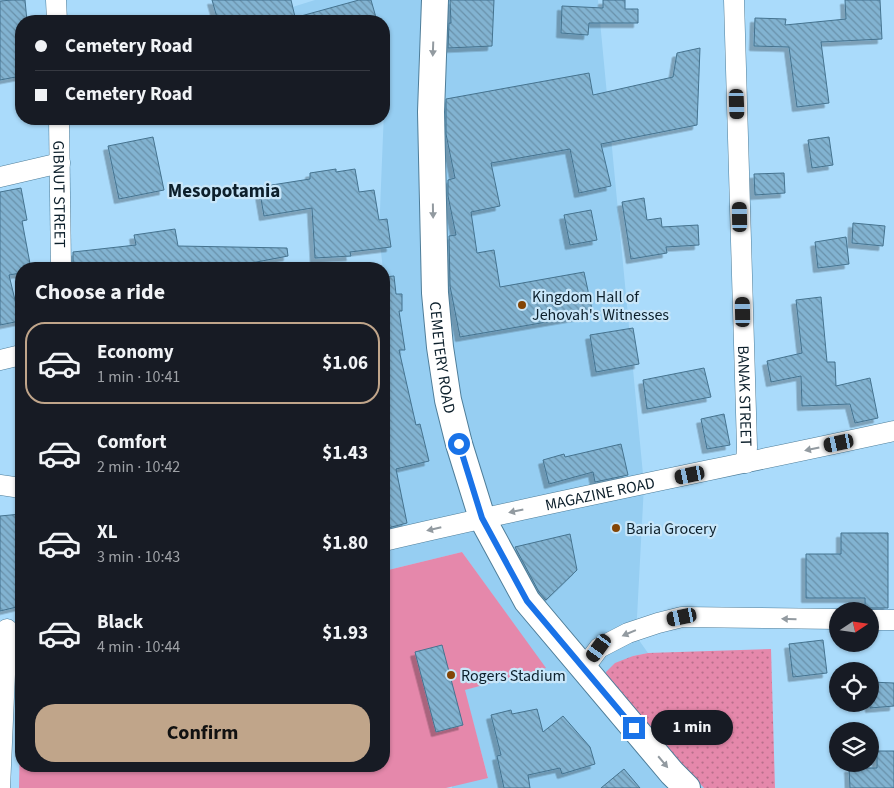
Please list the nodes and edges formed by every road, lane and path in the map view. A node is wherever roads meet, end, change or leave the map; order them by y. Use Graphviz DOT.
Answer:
graph roads {
  1 [pos="56,0"];
  2 [pos="435,0"];
  3 [pos="734,0"];
  4 [pos="56,15"];
  5 [pos="59,125"];
  6 [pos="60,164"];
  7 [pos="0,177"];
  8 [pos="61,262"];
  9 [pos="15,356"];
  10 [pos="0,360"];
  11 [pos="894,430"];
  12 [pos="746,463"];
  13 [pos="0,484"];
  14 [pos="15,487"];
  15 [pos="482,518"];
  16 [pos="390,540"];
  17 [pos="829,619"];
  18 [pos="879,620"];
  19 [pos="894,620"];
  20 [pos="10,629"];
  21 [pos="584,668"];
  22 [pos="0,788"];
  23 [pos="687,788"];
  1 -- 4 [label="street"];
  2 -- 15 [label="main road, CEMETERY ROAD, one-way"];
  3 -- 12 [label="street, BANAK STREET"];
  5 -- 6 [label="street, GIBNUT STREET"];
  6 -- 7 [label="street"];
  6 -- 8 [label="street, GIBNUT STREET"];
  9 -- 10 [label="street"];
  11 -- 12 [label="street, MAGAZINE ROAD, one-way"];
  12 -- 15 [label="street, MAGAZINE ROAD, one-way"];
  13 -- 14 [label="street"];
  15 -- 16 [label="street, MAGAZINE ROAD, one-way"];
  15 -- 21 [label="main road, CEMETERY ROAD"];
  17 -- 21 [label="street, one-way"];
  18 -- 19 [label="street"];
  20 -- 22 [label="street"];
  21 -- 23 [label="main road, CEMETERY ROAD, one-way"];
}
